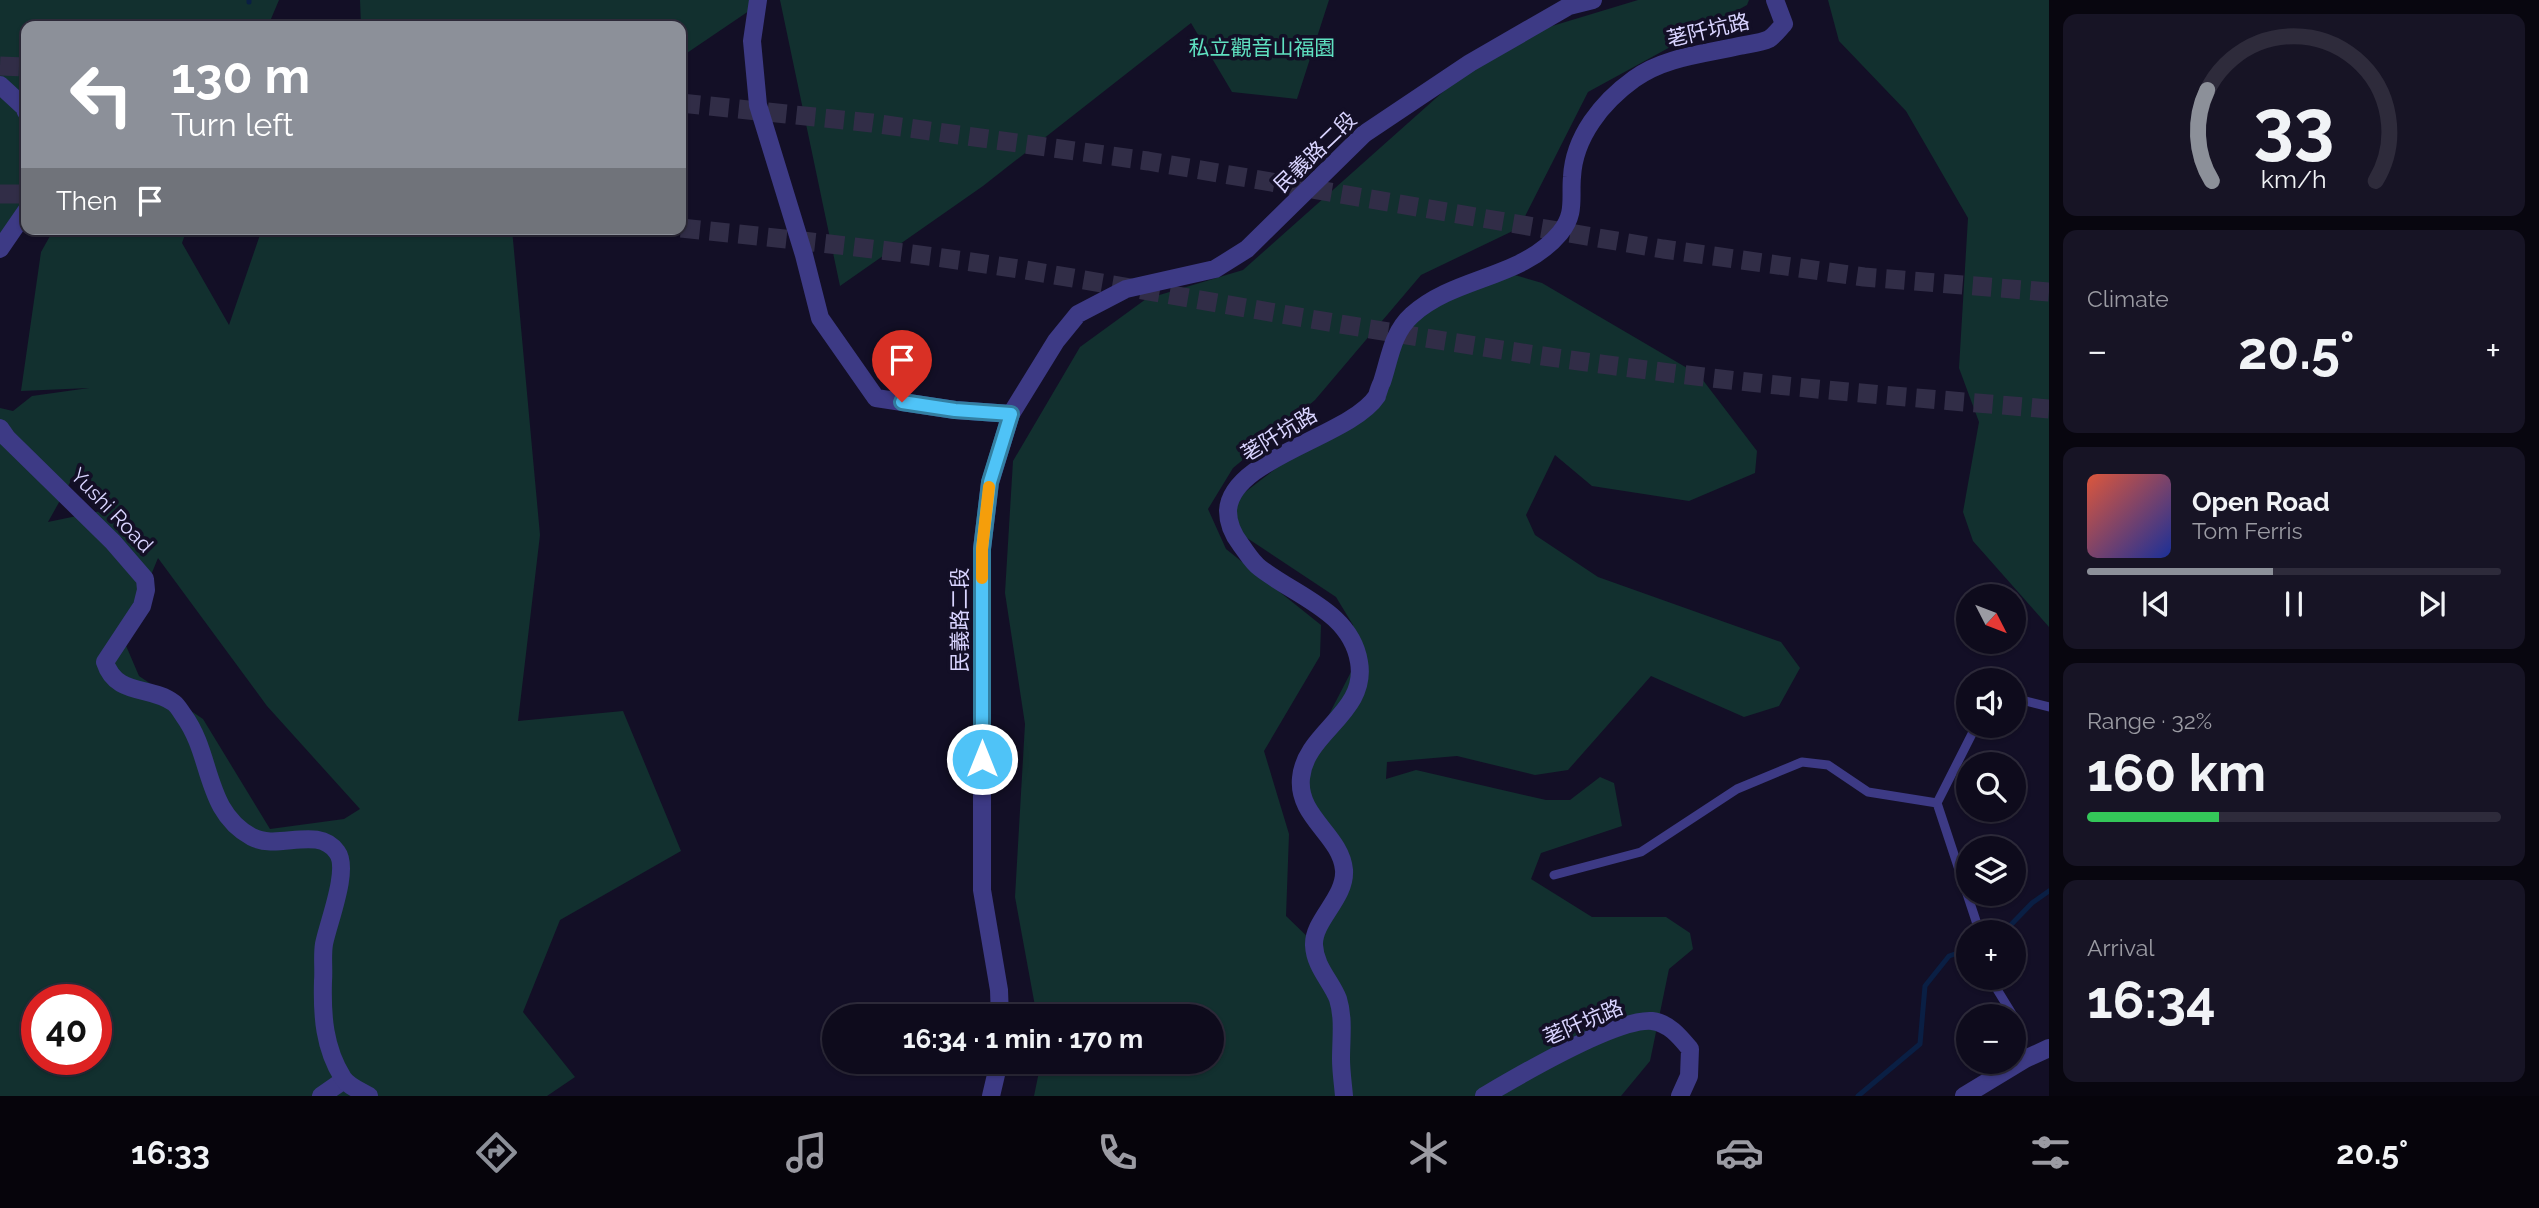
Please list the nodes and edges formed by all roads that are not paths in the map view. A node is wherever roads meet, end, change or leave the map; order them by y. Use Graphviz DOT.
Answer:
graph roads {
  1 [pos="758,0"];
  2 [pos="1593,0"];
  3 [pos="1775,0"];
  4 [pos="0,85"];
  5 [pos="21,104"];
  6 [pos="21,218"];
  7 [pos="0,249"];
  8 [pos="1011,414"];
  9 [pos="0,428"];
  10 [pos="2026,701"];
  11 [pos="2049,707"];
  12 [pos="1970,738"];
  13 [pos="1937,803"];
  14 [pos="1554,875"];
  15 [pos="1976,920"];
  16 [pos="1000,1004"];
  17 [pos="2049,1048"];
  18 [pos="2026,1059"];
  19 [pos="996,1074"];
  20 [pos="2000,1074"];
  21 [pos="344,1080"];
  22 [pos="321,1096"];
  23 [pos="369,1096"];
  24 [pos="991,1096"];
  25 [pos="1344,1096"];
  26 [pos="1484,1096"];
  27 [pos="1680,1096"];
  28 [pos="1964,1096"];
  1 -- 8 [label="street"];
  2 -- 8 [label="street, 民義路二段"];
  3 -- 25 [label="street, 荖阡坑路"];
  4 -- 5 [label="street"];
  6 -- 7 [label="street"];
  8 -- 16 [label="street, 民義路二段"];
  9 -- 21 [label="street, Yushi Road"];
  10 -- 11 [label="lane"];
  12 -- 13 [label="lane"];
  13 -- 14 [label="lane"];
  13 -- 15 [label="lane"];
  17 -- 18 [label="street"];
  19 -- 24 [label="street"];
  20 -- 28 [label="street"];
  21 -- 22 [label="street"];
  21 -- 23 [label="street"];
  26 -- 27 [label="street, 荖阡坑路"];
}
